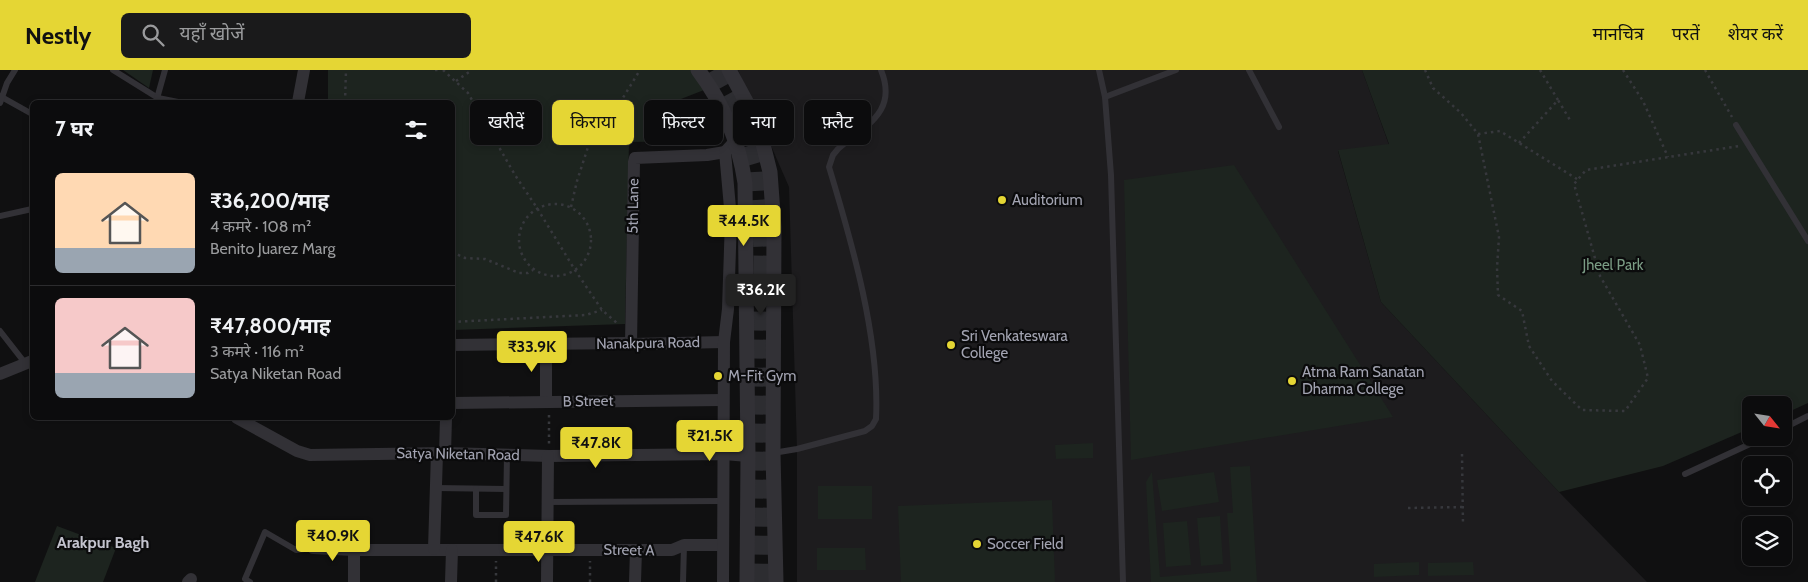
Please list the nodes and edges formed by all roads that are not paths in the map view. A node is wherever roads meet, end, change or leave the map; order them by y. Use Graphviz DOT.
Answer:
graph roads {
  1 [pos="15,70"];
  2 [pos="113,70"];
  3 [pos="164,70"];
  4 [pos="304,70"];
  5 [pos="698,70"];
  6 [pos="729,70"];
  7 [pos="881,70"];
  8 [pos="1099,70"];
  9 [pos="1176,70"];
  10 [pos="1249,70"];
  11 [pos="1106,97"];
  12 [pos="0,99"];
  13 [pos="157,100"];
  14 [pos="298,100"];
  15 [pos="30,113"];
  16 [pos="1736,125"];
  17 [pos="1279,127"];
  18 [pos="733,134"];
  19 [pos="733,143"];
  20 [pos="738,145"];
  21 [pos="725,152"];
  22 [pos="30,209"];
  23 [pos="0,216"];
  24 [pos="1808,240"];
  25 [pos="0,331"];
  26 [pos="724,342"];
  27 [pos="546,344"];
  28 [pos="630,344"];
  29 [pos="455,345"];
  30 [pos="29,362"];
  31 [pos="0,374"];
  32 [pos="723,400"];
  33 [pos="547,402"];
  34 [pos="455,403"];
  35 [pos="1808,416"];
  36 [pos="241,420"];
  37 [pos="446,420"];
  38 [pos="1792,424"];
  39 [pos="1746,446"];
  40 [pos="548,450"];
  41 [pos="441,453"];
  42 [pos="773,453"];
  43 [pos="724,454"];
  44 [pos="507,455"];
  45 [pos="748,456"];
  46 [pos="1685,474"];
  47 [pos="436,488"];
  48 [pos="476,489"];
  49 [pos="506,489"];
  50 [pos="722,501"];
  51 [pos="548,502"];
  52 [pos="684,545"];
  53 [pos="723,546"];
  54 [pos="313,548"];
  55 [pos="434,549"];
  56 [pos="547,549"];
  57 [pos="354,550"];
  58 [pos="452,550"];
  59 [pos="636,550"];
  60 [pos="250,582"];
  61 [pos="354,582"];
  62 [pos="452,582"];
  63 [pos="547,582"];
  64 [pos="635,582"];
  65 [pos="683,582"];
  66 [pos="723,582"];
  67 [pos="747,582"];
  68 [pos="776,582"];
  69 [pos="1123,582"];
  1 -- 12 [label="lane"];
  2 -- 13 [label="lane"];
  3 -- 13 [label="lane"];
  4 -- 14 [label="street"];
  5 -- 18 [label="street"];
  6 -- 42 [label="street"];
  7 -- 42 [label="lane"];
  8 -- 11 [label="lane"];
  9 -- 11 [label="lane"];
  10 -- 17 [label="lane"];
  11 -- 69 [label="lane"];
  12 -- 15 [label="lane"];
  16 -- 24 [label="lane"];
  19 -- 21 [label="street"];
  20 -- 45 [label="street"];
  21 -- 26 [label="street"];
  21 -- 28 [label="street, 5th Lane"];
  22 -- 23 [label="lane"];
  25 -- 30 [label="lane"];
  26 -- 28 [label="street, Nanakpura Road"];
  26 -- 32 [label="street"];
  27 -- 28 [label="street, Nanakpura Road"];
  27 -- 29 [label="street, Nanakpura Road"];
  27 -- 33 [label="street"];
  30 -- 31 [label="street"];
  32 -- 33 [label="street, B Street"];
  32 -- 43 [label="street"];
  33 -- 34 [label="street, B Street"];
  35 -- 38 [label="lane"];
  36 -- 41 [label="street, Satya Niketan Road"];
  37 -- 41 [label="street"];
  39 -- 46 [label="lane"];
  40 -- 43 [label="street, Satya Niketan Road"];
  40 -- 44 [label="street, Satya Niketan Road"];
  40 -- 51 [label="street"];
  41 -- 44 [label="street, Satya Niketan Road"];
  41 -- 47 [label="street"];
  42 -- 68 [label="street"];
  43 -- 45 [label="street, Satya Niketan Road"];
  43 -- 50 [label="street"];
  44 -- 49 [label="lane"];
  45 -- 67 [label="street"];
  47 -- 48 [label="lane"];
  47 -- 55 [label="street"];
  48 -- 49 [label="lane"];
  48 -- 49 [label="lane"];
  50 -- 51 [label="lane"];
  50 -- 53 [label="street"];
  51 -- 56 [label="street"];
  52 -- 53 [label="street, Street A"];
  52 -- 59 [label="street, Street A"];
  52 -- 65 [label="lane"];
  53 -- 66 [label="street"];
  54 -- 57 [label="street, Street A"];
  54 -- 60 [label="lane"];
  55 -- 57 [label="street, Street A"];
  55 -- 58 [label="street, Street A"];
  56 -- 58 [label="street, Street A"];
  56 -- 59 [label="street, Street A"];
  56 -- 63 [label="street"];
  57 -- 61 [label="street"];
  58 -- 62 [label="street"];
  59 -- 64 [label="street"];
}
